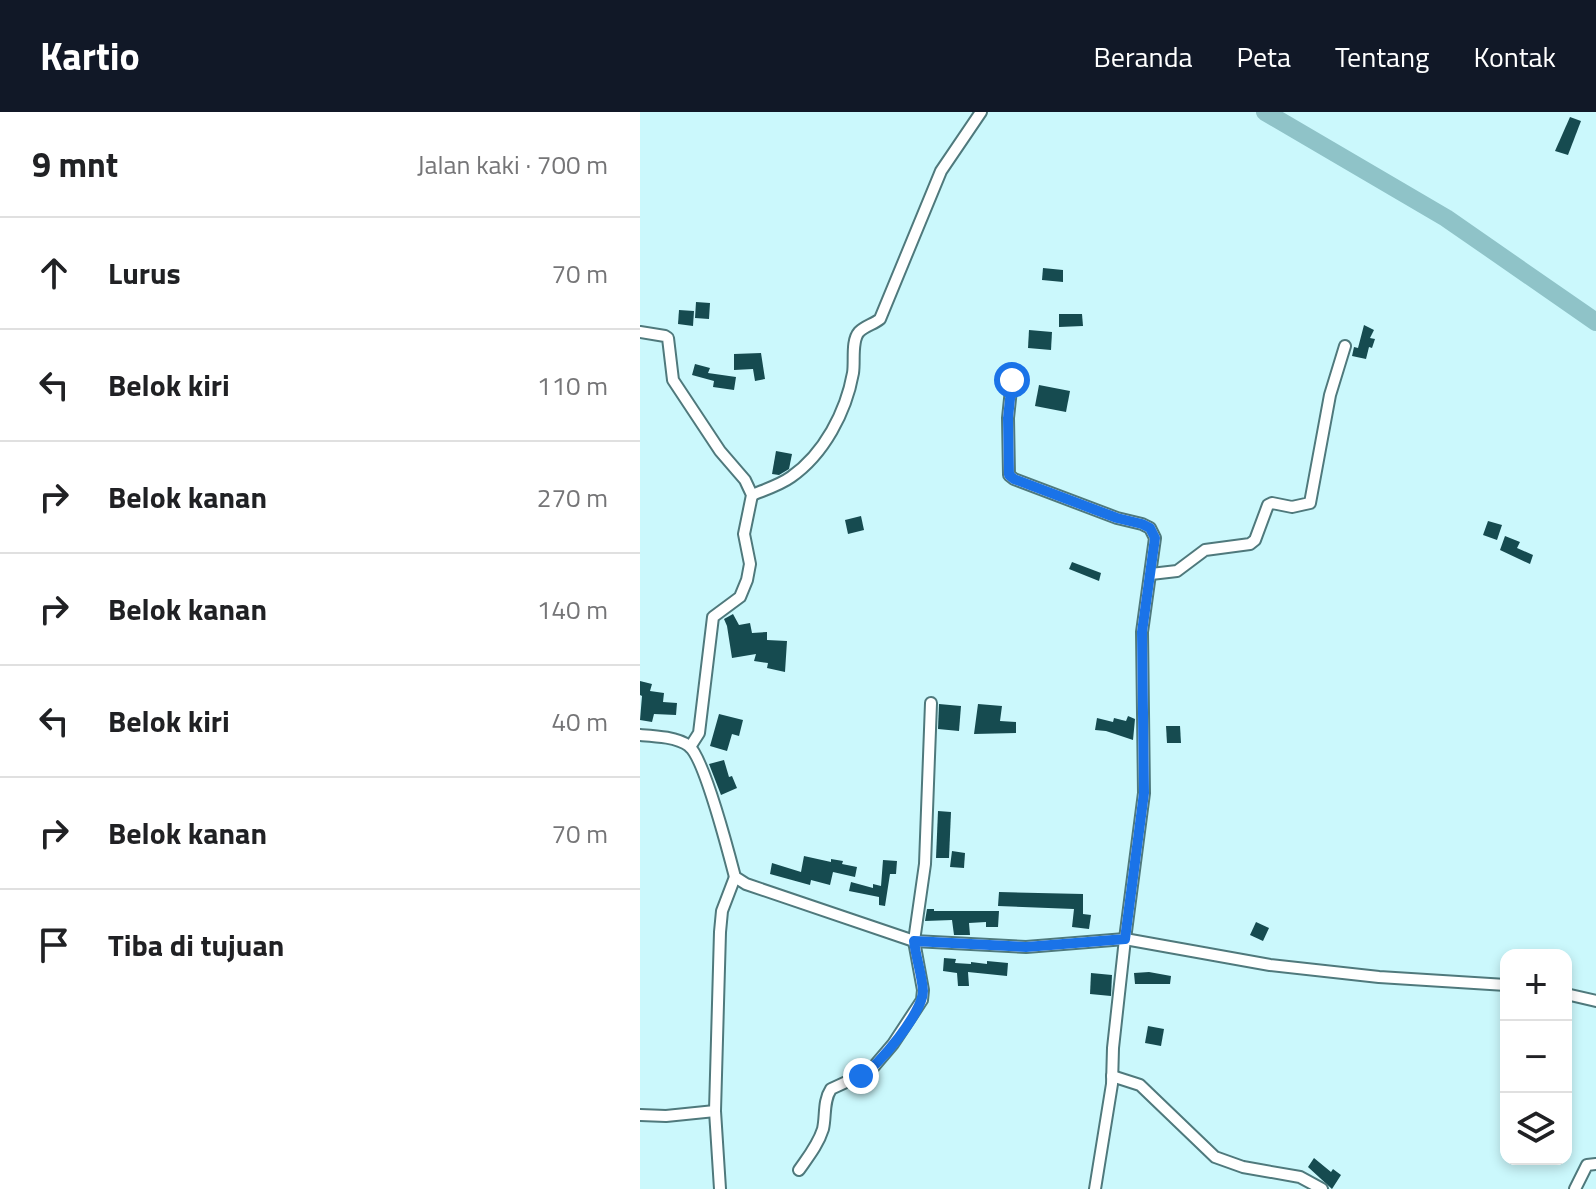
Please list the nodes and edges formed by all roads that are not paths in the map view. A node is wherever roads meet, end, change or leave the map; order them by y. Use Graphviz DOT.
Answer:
graph roads {
  1 [pos="981,112"];
  2 [pos="640,332"];
  3 [pos="1345,346"];
  4 [pos="1012,380"];
  5 [pos="752,495"];
  6 [pos="1151,574"];
  7 [pos="931,703"];
  8 [pos="640,735"];
  9 [pos="690,747"];
  10 [pos="735,877"];
  11 [pos="1125,939"];
  12 [pos="914,941"];
  13 [pos="1500,985"];
  14 [pos="1572,995"];
  15 [pos="1596,1001"];
  16 [pos="1112,1076"];
  17 [pos="715,1111"];
  18 [pos="640,1115"];
  19 [pos="1596,1164"];
  20 [pos="799,1170"];
  21 [pos="720,1189"];
  22 [pos="1095,1189"];
  23 [pos="1322,1189"];
  24 [pos="1575,1189"];
  1 -- 5 [label="street"];
  2 -- 5 [label="street"];
  3 -- 6 [label="street"];
  4 -- 6 [label="street"];
  5 -- 9 [label="street"];
  6 -- 11 [label="street"];
  7 -- 12 [label="street"];
  8 -- 9 [label="street"];
  9 -- 10 [label="street"];
  10 -- 12 [label="street"];
  10 -- 17 [label="street"];
  11 -- 12 [label="street"];
  11 -- 13 [label="street"];
  11 -- 16 [label="street"];
  12 -- 20 [label="street"];
  14 -- 15 [label="street"];
  16 -- 22 [label="street"];
  16 -- 23 [label="street"];
  17 -- 18 [label="street"];
  17 -- 21 [label="street"];
  19 -- 24 [label="street"];
}
